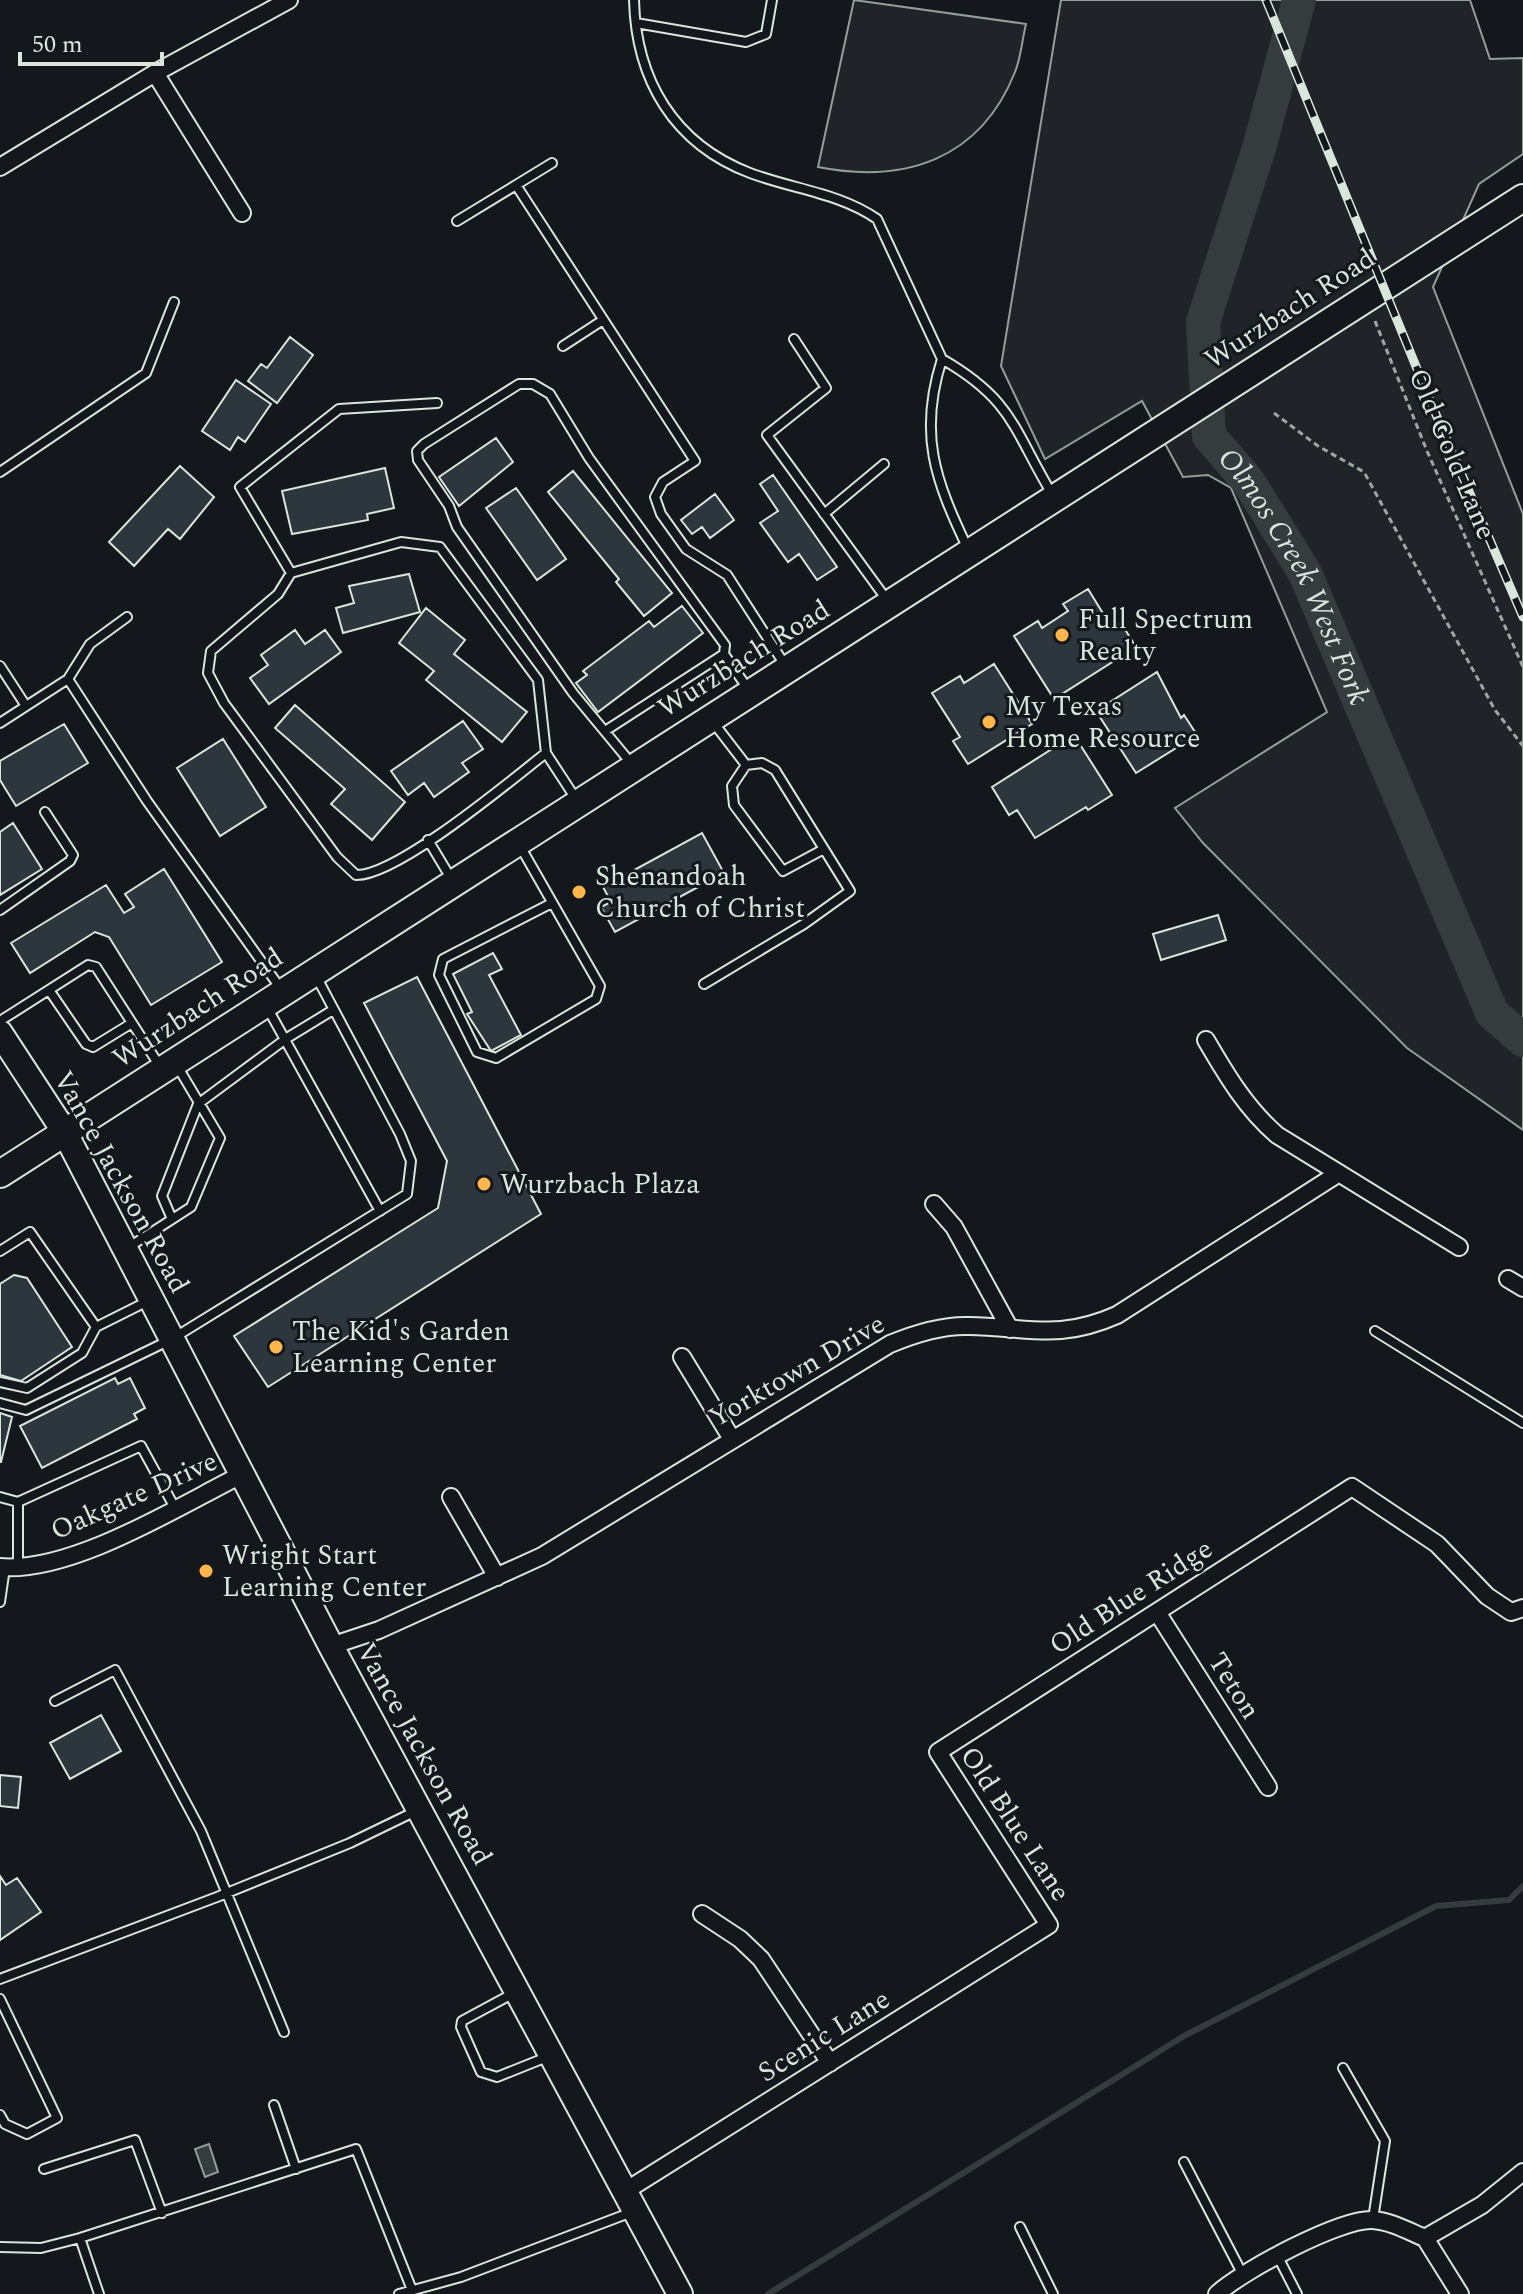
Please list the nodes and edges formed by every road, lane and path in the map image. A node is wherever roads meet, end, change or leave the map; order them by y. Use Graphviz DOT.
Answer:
graph roads {
  1 [pos="289,0"];
  2 [pos="634,0"];
  3 [pos="772,0"];
  4 [pos="636,23"];
  5 [pos="155,73"];
  6 [pos="552,163"];
  7 [pos="0,167"];
  8 [pos="516,185"];
  9 [pos="1523,198"];
  10 [pos="242,213"];
  11 [pos="457,221"];
  12 [pos="1366,300"];
  13 [pos="174,302"];
  14 [pos="603,320"];
  15 [pos="794,339"];
  16 [pos="563,346"];
  17 [pos="942,359"];
  18 [pos="437,403"];
  19 [pos="1274,413"];
  20 [pos="884,464"];
  21 [pos="0,472"];
  22 [pos="1066,491"];
  23 [pos="824,514"];
  24 [pos="970,552"];
  25 [pos="291,573"];
  26 [pos="890,604"];
  27 [pos="127,617"];
  28 [pos="724,654"];
  29 [pos="0,666"];
  30 [pos="1523,667"];
  31 [pos="788,669"];
  32 [pos="68,679"];
  33 [pos="750,693"];
  34 [pos="26,706"];
  35 [pos="710,718"];
  36 [pos="0,723"];
  37 [pos="605,731"];
  38 [pos="1523,746"];
  39 [pos="546,753"];
  40 [pos="746,765"];
  41 [pos="635,767"];
  42 [pos="578,803"];
  43 [pos="45,812"];
  44 [pos="428,840"];
  45 [pos="517,842"];
  46 [pos="824,849"];
  47 [pos="453,882"];
  48 [pos="552,903"];
  49 [pos="0,910"];
  50 [pos="313,972"];
  51 [pos="704,984"];
  52 [pos="49,990"];
  53 [pos="273,997"];
  54 [pos="333,1010"];
  55 [pos="0,1021"];
  56 [pos="132,1023"];
  57 [pos="0,1033"];
  58 [pos="287,1038"];
  59 [pos="1206,1040"];
  60 [pos="168,1065"];
  61 [pos="198,1104"];
  62 [pos="64,1131"];
  63 [pos="1339,1173"];
  64 [pos="0,1174"];
  65 [pos="934,1204"];
  66 [pos="380,1211"];
  67 [pos="172,1219"];
  68 [pos="1459,1247"];
  69 [pos="125,1249"];
  70 [pos="0,1251"];
  71 [pos="151,1299"];
  72 [pos="96,1327"];
  73 [pos="1010,1329"];
  74 [pos="1375,1331"];
  75 [pos="172,1339"];
  76 [pos="682,1357"];
  77 [pos="0,1382"];
  78 [pos="0,1403"];
  79 [pos="1523,1423"];
  80 [pos="732,1439"];
  81 [pos="241,1475"];
  82 [pos="0,1497"];
  83 [pos="451,1497"];
  84 [pos="18,1502"];
  85 [pos="175,1508"];
  86 [pos="8,1567"];
  87 [pos="497,1577"];
  88 [pos="0,1602"];
  89 [pos="1517,1610"];
  90 [pos="1157,1612"];
  91 [pos="331,1646"];
  92 [pos="55,1701"];
  93 [pos="938,1752"];
  94 [pos="1268,1787"];
  95 [pos="419,1809"];
  96 [pos="227,1893"];
  97 [pos="702,1914"];
  98 [pos="1049,1925"];
  99 [pos="0,1979"];
  100 [pos="519,1991"];
  101 [pos="0,1999"];
  102 [pos="284,2032"];
  103 [pos="553,2055"];
  104 [pos="830,2063"];
  105 [pos="1343,2068"];
  106 [pos="274,2105"];
  107 [pos="0,2115"];
  108 [pos="1184,2162"];
  109 [pos="44,2169"];
  110 [pos="296,2169"];
  111 [pos="1523,2172"];
  112 [pos="632,2200"];
  113 [pos="162,2213"];
  114 [pos="1373,2220"];
  115 [pos="1020,2227"];
  116 [pos="80,2238"];
  117 [pos="1425,2238"];
  118 [pos="0,2247"];
  119 [pos="1278,2257"];
  120 [pos="1243,2275"];
  121 [pos="412,2290"];
  122 [pos="99,2294"];
  123 [pos="399,2294"];
  124 [pos="680,2294"];
  125 [pos="1053,2294"];
  126 [pos="1217,2294"];
  127 [pos="1297,2294"];
  128 [pos="1460,2294"];
  1 -- 5 [label="street"];
  2 -- 4 [label="lane"];
  3 -- 4 [label="lane"];
  4 -- 17 [label="lane"];
  5 -- 7 [label="street"];
  5 -- 10 [label="street"];
  6 -- 8 [label="lane"];
  8 -- 11 [label="lane"];
  8 -- 14 [label="lane"];
  9 -- 12 [label="main road, Wurzbach Road"];
  12 -- 22 [label="main road, Wurzbach Road"];
  12 -- 30 [label="path, Old Gold Lane"];
  13 -- 21 [label="lane"];
  14 -- 16 [label="lane"];
  14 -- 31 [label="lane"];
  15 -- 23 [label="lane"];
  17 -- 22 [label="lane"];
  17 -- 24 [label="lane"];
  18 -- 25 [label="lane"];
  19 -- 38 [label="path"];
  20 -- 23 [label="lane"];
  22 -- 24 [label="main road, Wurzbach Road"];
  23 -- 26 [label="lane"];
  24 -- 26 [label="main road, Wurzbach Road"];
  25 -- 39 [label="lane"];
  25 -- 44 [label="lane"];
  26 -- 31 [label="main road, Wurzbach Road"];
  27 -- 32 [label="lane"];
  28 -- 33 [label="lane"];
  28 -- 37 [label="lane"];
  28 -- 37 [label="lane"];
  29 -- 34 [label="lane"];
  31 -- 33 [label="main road, Wurzbach Road"];
  32 -- 34 [label="lane"];
  32 -- 53 [label="lane"];
  33 -- 35 [label="main road, Wurzbach Road"];
  34 -- 36 [label="lane"];
  35 -- 40 [label="lane"];
  35 -- 41 [label="main road, Wurzbach Road"];
  37 -- 41 [label="lane"];
  39 -- 42 [label="lane"];
  39 -- 44 [label="lane"];
  40 -- 46 [label="lane"];
  40 -- 46 [label="lane"];
  41 -- 42 [label="main road, Wurzbach Road"];
  42 -- 45 [label="main road, Wurzbach Road"];
  43 -- 49 [label="lane"];
  44 -- 47 [label="lane"];
  45 -- 47 [label="main road, Wurzbach Road"];
  45 -- 48 [label="lane"];
  46 -- 51 [label="lane"];
  47 -- 50 [label="main road, Wurzbach Road"];
  48 -- 48 [label="lane"];
  50 -- 53 [label="main road, Wurzbach Road"];
  50 -- 54 [label="lane"];
  52 -- 55 [label="lane"];
  52 -- 56 [label="lane"];
  52 -- 56 [label="lane"];
  53 -- 58 [label="lane"];
  53 -- 60 [label="main road, Wurzbach Road"];
  54 -- 58 [label="lane"];
  54 -- 66 [label="lane"];
  56 -- 60 [label="lane"];
  57 -- 62 [label="main road, Vance Jackson Road"];
  58 -- 61 [label="lane"];
  58 -- 66 [label="lane"];
  59 -- 63 [label="street"];
  60 -- 61 [label="lane"];
  60 -- 62 [label="main road, Wurzbach Road"];
  61 -- 67 [label="lane"];
  61 -- 67 [label="lane"];
  62 -- 64 [label="main road, Wurzbach Road"];
  62 -- 69 [label="main road, Vance Jackson Road"];
  63 -- 68 [label="street"];
  63 -- 73 [label="street, Yorktown Drive"];
  65 -- 73 [label="street"];
  66 -- 75 [label="lane"];
  67 -- 69 [label="lane"];
  69 -- 71 [label="main road, Vance Jackson Road"];
  70 -- 72 [label="lane"];
  71 -- 72 [label="lane"];
  71 -- 75 [label="main road, Vance Jackson Road"];
  72 -- 77 [label="lane"];
  73 -- 80 [label="street, Yorktown Drive"];
  74 -- 79 [label="lane"];
  75 -- 78 [label="lane"];
  75 -- 81 [label="main road, Vance Jackson Road"];
  76 -- 80 [label="street"];
  80 -- 87 [label="street, Yorktown Drive"];
  81 -- 85 [label="street, Oakgate Drive"];
  81 -- 91 [label="main road, Vance Jackson Road"];
  82 -- 84 [label="lane"];
  83 -- 87 [label="street"];
  84 -- 85 [label="lane"];
  84 -- 86 [label="lane"];
  85 -- 86 [label="street, Oakgate Drive"];
  86 -- 88 [label="lane"];
  87 -- 91 [label="street, Yorktown Drive"];
  89 -- 90 [label="street, Old Blue Ridge"];
  90 -- 93 [label="street, Old Blue Ridge"];
  90 -- 94 [label="street, Teton"];
  91 -- 95 [label="main road, Vance Jackson Road"];
  92 -- 96 [label="lane"];
  93 -- 98 [label="street, Old Blue Lane"];
  95 -- 96 [label="lane"];
  95 -- 100 [label="main road, Vance Jackson Road"];
  96 -- 99 [label="lane"];
  96 -- 102 [label="lane"];
  97 -- 104 [label="street"];
  98 -- 104 [label="street, Scenic Lane"];
  100 -- 103 [label="main road, Vance Jackson Road"];
  100 -- 103 [label="lane"];
  101 -- 107 [label="lane"];
  103 -- 112 [label="main road, Vance Jackson Road"];
  104 -- 112 [label="street, Scenic Lane"];
  105 -- 114 [label="lane"];
  106 -- 110 [label="lane"];
  108 -- 120 [label="lane"];
  109 -- 113 [label="lane"];
  110 -- 113 [label="lane"];
  110 -- 121 [label="lane"];
  111 -- 117 [label="street"];
  112 -- 121 [label="lane"];
  112 -- 124 [label="main road, Vance Jackson Road"];
  113 -- 116 [label="lane"];
  114 -- 117 [label="street"];
  114 -- 119 [label="street"];
  115 -- 125 [label="lane"];
  116 -- 118 [label="lane"];
  116 -- 122 [label="lane"];
  117 -- 128 [label="street"];
  119 -- 120 [label="street"];
  119 -- 127 [label="lane"];
  120 -- 126 [label="street"];
  121 -- 123 [label="lane"];
}
